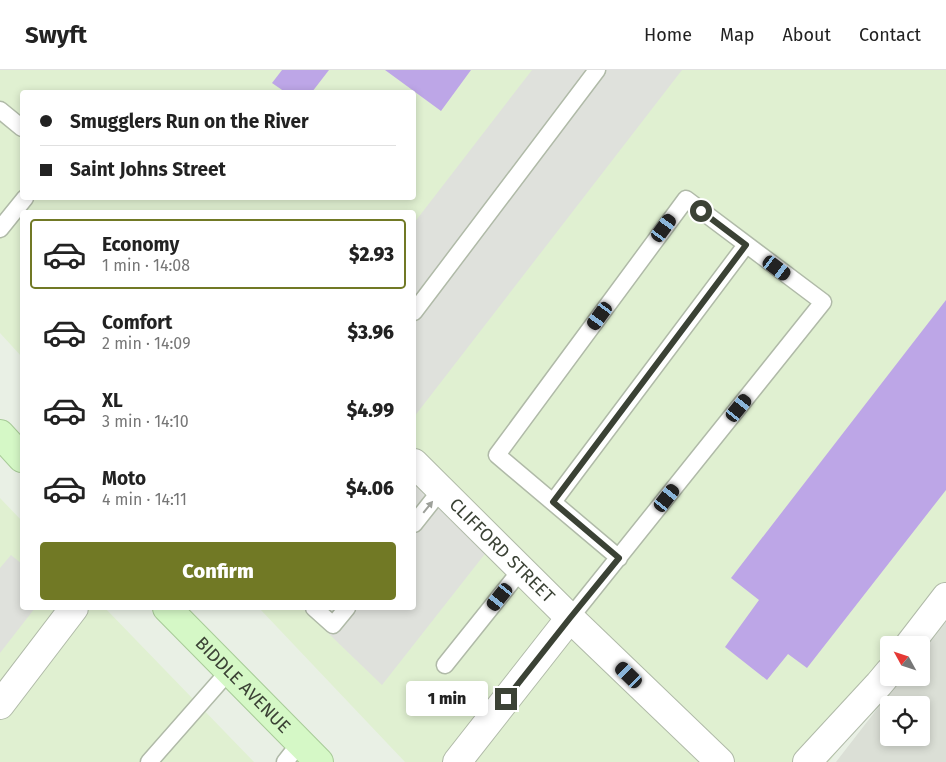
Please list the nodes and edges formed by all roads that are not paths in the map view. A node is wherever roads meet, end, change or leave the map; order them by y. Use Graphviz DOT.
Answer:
graph roads {
  1 [pos="597,70"];
  2 [pos="0,110"];
  3 [pos="20,126"];
  4 [pos="23,200"];
  5 [pos="0,229"];
  6 [pos="746,245"];
  7 [pos="416,309"];
  8 [pos="0,434"];
  9 [pos="20,456"];
  10 [pos="416,465"];
  11 [pos="441,490"];
  12 [pos="553,502"];
  13 [pos="416,521"];
  14 [pos="619,558"];
  15 [pos="521,570"];
  16 [pos="946,597"];
  17 [pos="72,610"];
  18 [pos="168,610"];
  19 [pos="316,610"];
  20 [pos="345,610"];
  21 [pos="570,618"];
  22 [pos="916,636"];
  23 [pos="445,665"];
  24 [pos="229,672"];
  25 [pos="880,683"];
  26 [pos="0,705"];
  27 [pos="293,753"];
  28 [pos="150,762"];
  29 [pos="319,762"];
  30 [pos="457,762"];
  31 [pos="720,762"];
  32 [pos="807,762"];
  1 -- 7 [label="lane"];
  2 -- 3 [label="lane"];
  4 -- 5 [label="lane"];
  6 -- 12 [label="lane"];
  6 -- 12 [label="lane"];
  6 -- 14 [label="lane"];
  8 -- 9 [label="main road"];
  10 -- 11 [label="street, CLIFFORD STREET"];
  13 -- 11 [label="lane, one-way"];
  11 -- 15 [label="street, CLIFFORD STREET"];
  12 -- 14 [label="lane"];
  14 -- 21 [label="lane"];
  15 -- 21 [label="street, CLIFFORD STREET"];
  15 -- 23 [label="lane"];
  16 -- 22 [label="street"];
  17 -- 26 [label="street"];
  18 -- 24 [label="main road, BIDDLE AVENUE"];
  19 -- 20 [label="lane"];
  21 -- 30 [label="street"];
  21 -- 31 [label="street, CLIFFORD STREET"];
  24 -- 27 [label="main road, BIDDLE AVENUE"];
  24 -- 28 [label="lane"];
  25 -- 32 [label="street"];
  27 -- 29 [label="main road, BIDDLE AVENUE"];
}
